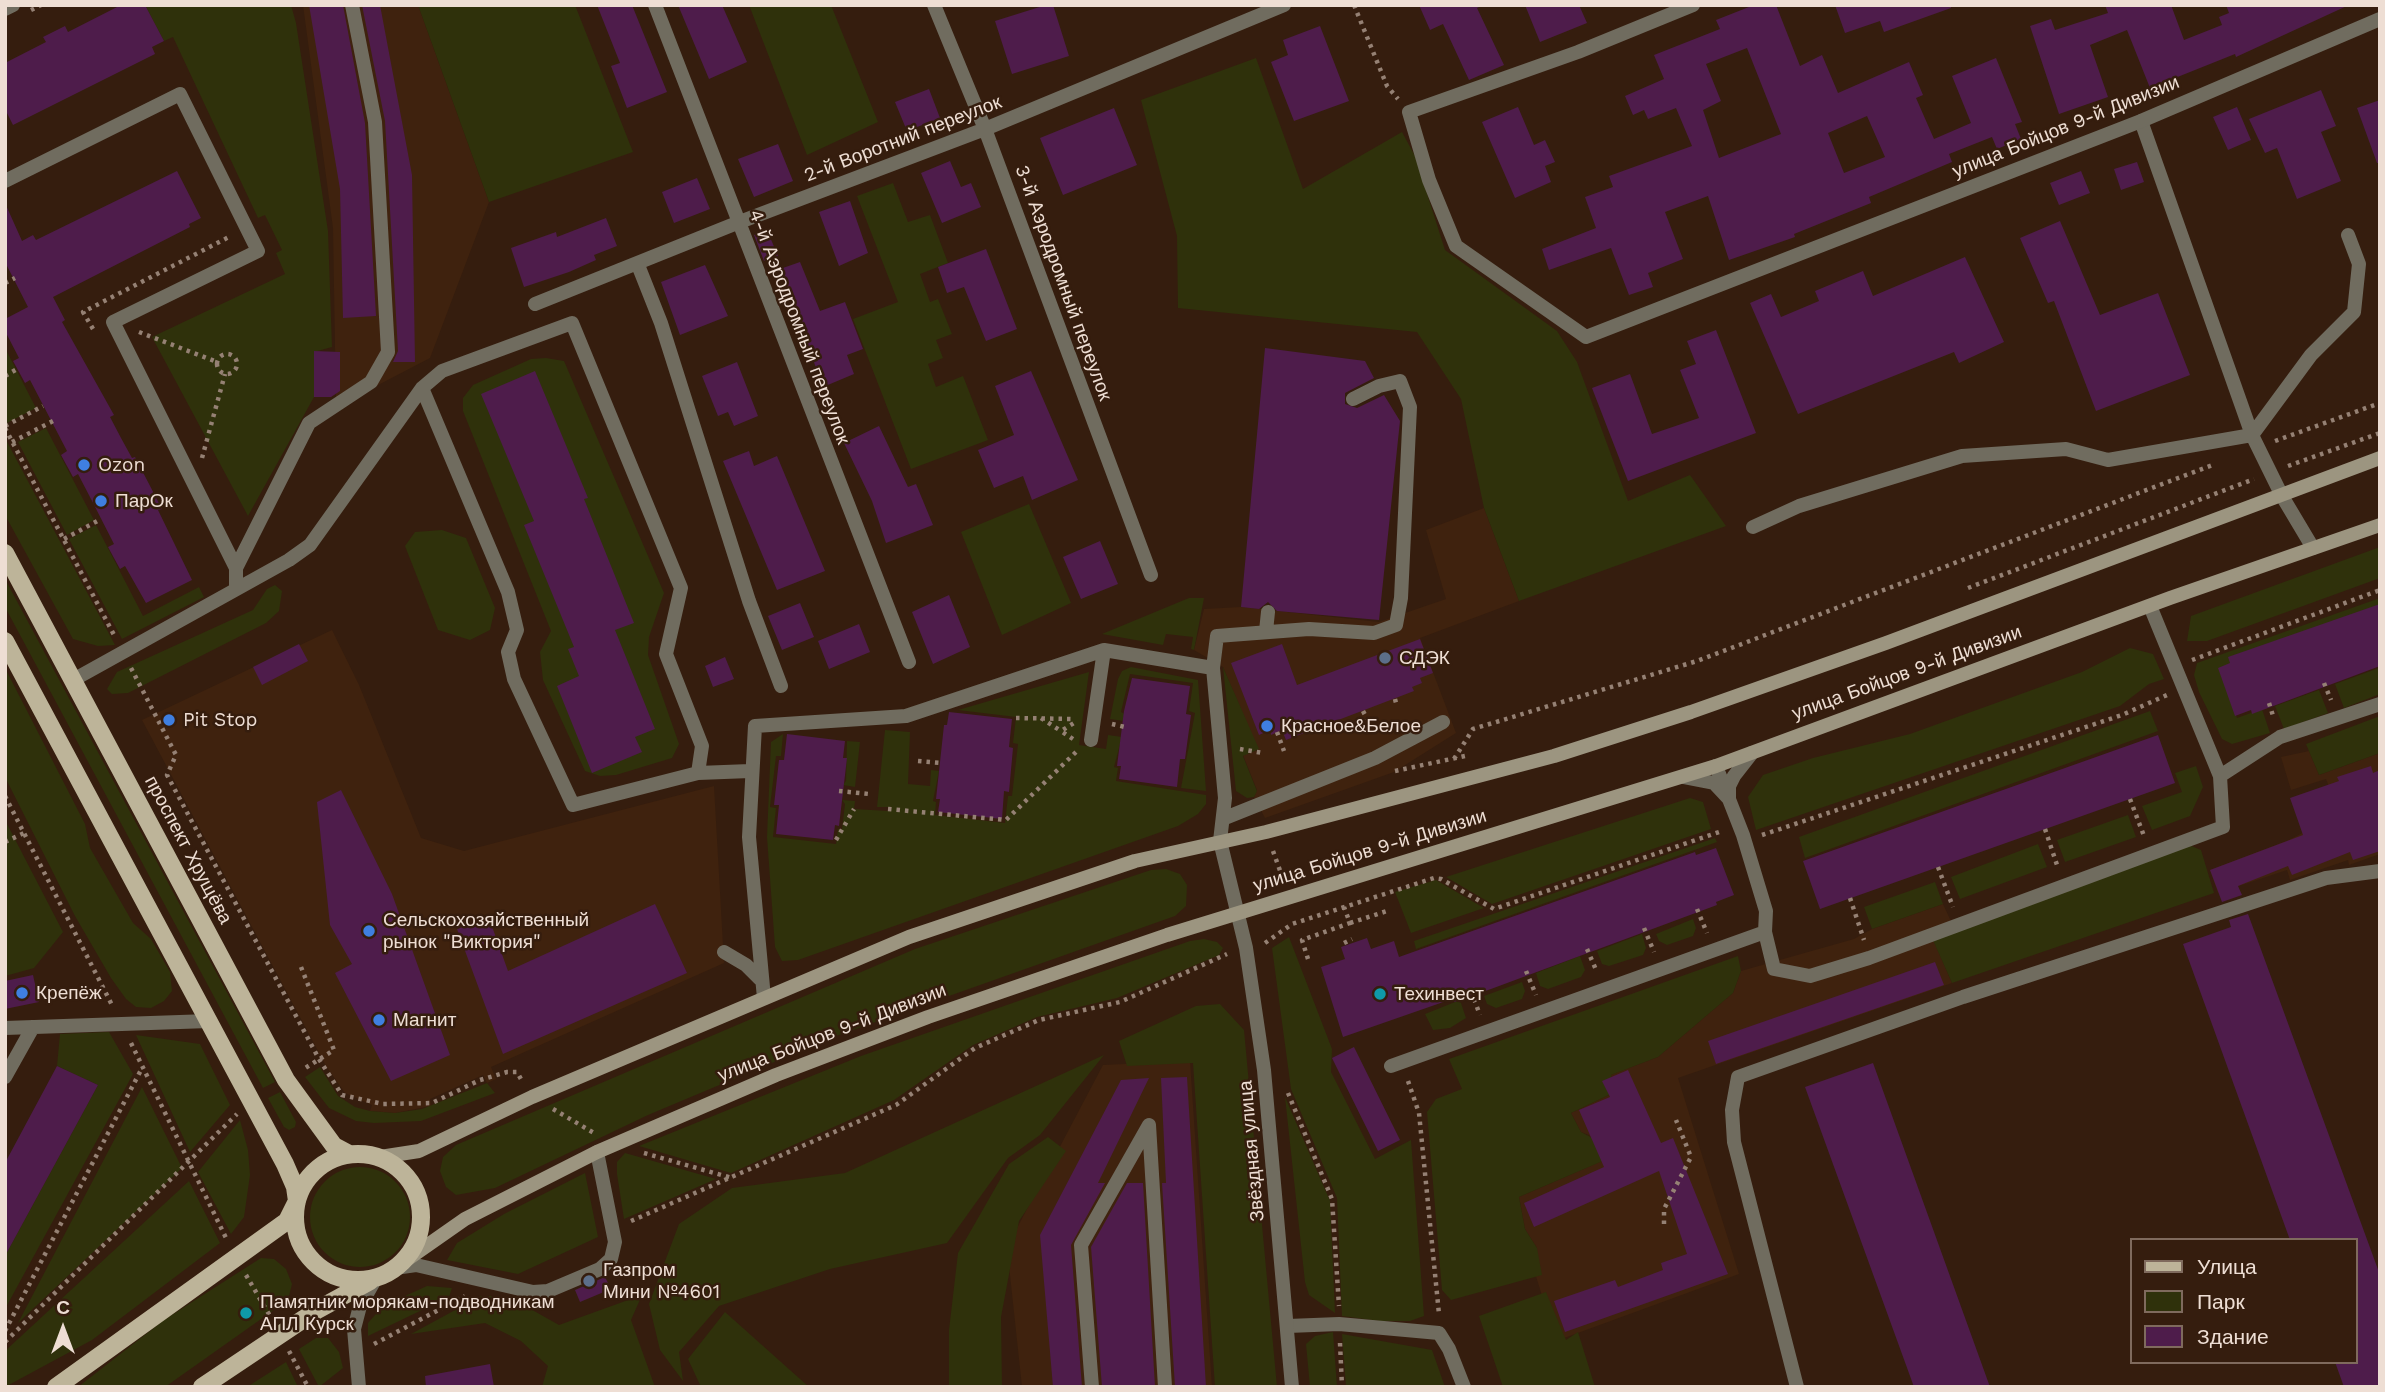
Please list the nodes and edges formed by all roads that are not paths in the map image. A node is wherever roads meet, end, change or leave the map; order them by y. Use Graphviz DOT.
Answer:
graph roads {
  1 [pos="13,5"];
  2 [pos="352,5"];
  3 [pos="655,5"];
  4 [pos="934,5"];
  5 [pos="1284,5"];
  6 [pos="1693,5"];
  7 [pos="5,9"];
  8 [pos="2380,19"];
  9 [pos="2141,121"];
  10 [pos="985,129"];
  11 [pos="5,181"];
  12 [pos="737,222"];
  13 [pos="2347,235"];
  14 [pos="638,265"];
  15 [pos="535,304"];
  16 [pos="422,388"];
  17 [pos="1353,399"];
  18 [pos="2255,441"];
  19 [pos="2380,458"];
  20 [pos="2282,496"];
  21 [pos="2380,524"];
  22 [pos="1753,527"];
  23 [pos="2313,548"];
  24 [pos="5,553"];
  25 [pos="236,568"];
  26 [pos="1151,575"];
  27 [pos="236,588"];
  28 [pos="2150,606"];
  29 [pos="1268,612"];
  30 [pos="1266,631"];
  31 [pos="5,640"];
  32 [pos="1104,650"];
  33 [pos="909,663"];
  34 [pos="1213,668"];
  35 [pos="73,680"];
  36 [pos="781,686"];
  37 [pos="2380,704"];
  38 [pos="1443,722"];
  39 [pos="1091,740"];
  40 [pos="1752,753"];
  41 [pos="1716,766"];
  42 [pos="750,771"];
  43 [pos="698,774"];
  44 [pos="1684,776"];
  45 [pos="2220,776"];
  46 [pos="1729,799"];
  47 [pos="1225,818"];
  48 [pos="1220,841"];
  49 [pos="2380,871"];
  50 [pos="1237,913"];
  51 [pos="1765,932"];
  52 [pos="724,951"];
  53 [pos="760,979"];
  54 [pos="764,998"];
  55 [pos="209,1021"];
  56 [pos="33,1027"];
  57 [pos="5,1028"];
  58 [pos="1396,1064"];
  59 [pos="5,1077"];
  60 [pos="597,1152"];
  61 [pos="349,1154"];
  62 [pos="380,1157"];
  63 [pos="297,1201"];
  64 [pos="395,1268"];
  65 [pos="376,1278"];
  66 [pos="1288,1326"];
  67 [pos="56,1387"];
  68 [pos="202,1387"];
  69 [pos="359,1387"];
  70 [pos="1092,1387"];
  71 [pos="1166,1387"];
  72 [pos="1292,1387"];
  73 [pos="1464,1387"];
  74 [pos="1797,1387"];
  1 -- 7 [label="street"];
  2 -- 25 [label="street"];
  3 -- 12 [label="street, 4-й Аэродромный переулок"];
  4 -- 10 [label="street, 3-й Аэродромный переулок"];
  5 -- 10 [label="street, 2-й Воротний переулок"];
  6 -- 9 [label="street, улица Бойцов 9-й Дивизии"];
  8 -- 9 [label="street, улица Бойцов 9-й Дивизии"];
  9 -- 18 [label="street"];
  10 -- 12 [label="street, 2-й Воротний переулок"];
  10 -- 26 [label="street, 3-й Аэродромный переулок"];
  11 -- 25 [label="street"];
  12 -- 14 [label="street, 2-й Воротний переулок"];
  12 -- 33 [label="street, 4-й Аэродромный переулок"];
  13 -- 18 [label="street"];
  14 -- 15 [label="street, 2-й Воротний переулок"];
  14 -- 36 [label="street"];
  16 -- 27 [label="street"];
  16 -- 43 [label="street"];
  16 -- 43 [label="street"];
  17 -- 30 [label="street"];
  18 -- 20 [label="street"];
  18 -- 22 [label="street"];
  19 -- 20 [label="main road, улица Бойцов 9-й Дивизии"];
  20 -- 23 [label="street"];
  20 -- 48 [label="main road, улица Бойцов 9-й Дивизии"];
  21 -- 23 [label="main road, улица Бойцов 9-й Дивизии"];
  23 -- 28 [label="main road, улица Бойцов 9-й Дивизии"];
  24 -- 35 [label="main road, проспект Хрущёва"];
  25 -- 27 [label="street"];
  27 -- 35 [label="street"];
  28 -- 40 [label="main road, улица Бойцов 9-й Дивизии"];
  28 -- 45 [label="street"];
  29 -- 30 [label="street"];
  30 -- 34 [label="street"];
  31 -- 55 [label="main road"];
  32 -- 34 [label="street"];
  32 -- 39 [label="street"];
  32 -- 42 [label="street"];
  34 -- 47 [label="street"];
  35 -- 61 [label="main road, проспект Хрущёва"];
  37 -- 45 [label="street"];
  38 -- 47 [label="street"];
  40 -- 41 [label="main road, улица Бойцов 9-й Дивизии"];
  40 -- 46 [label="street"];
  41 -- 44 [label="main road, улица Бойцов 9-й Дивизии"];
  41 -- 46 [label="street"];
  42 -- 43 [label="street"];
  42 -- 53 [label="street"];
  44 -- 46 [label="street"];
  44 -- 50 [label="main road, улица Бойцов 9-й Дивизии"];
  45 -- 51 [label="street"];
  46 -- 51 [label="street"];
  47 -- 48 [label="street"];
  48 -- 50 [label="street, Звёздная улица"];
  48 -- 54 [label="main road, улица Бойцов 9-й Дивизии"];
  49 -- 74 [label="street"];
  50 -- 60 [label="main road, улица Бойцов 9-й Дивизии"];
  50 -- 66 [label="street, Звёздная улица"];
  51 -- 58 [label="street"];
  52 -- 53 [label="street"];
  53 -- 54 [label="street"];
  54 -- 62 [label="main road, улица Бойцов 9-й Дивизии"];
  55 -- 56 [label="street"];
  55 -- 63 [label="main road"];
  56 -- 57 [label="street"];
  56 -- 59 [label="street"];
  60 -- 64 [label="main road, улица Бойцов 9-й Дивизии"];
  60 -- 64 [label="street"];
  61 -- 62 [label="main road"];
  61 -- 63 [label="main road"];
  62 -- 64 [label="main road"];
  63 -- 65 [label="main road"];
  63 -- 67 [label="main road"];
  64 -- 65 [label="main road"];
  65 -- 68 [label="main road"];
  65 -- 69 [label="street"];
  66 -- 72 [label="street, Звёздная улица"];
  66 -- 73 [label="street"];
  70 -- 71 [label="street"];
}
